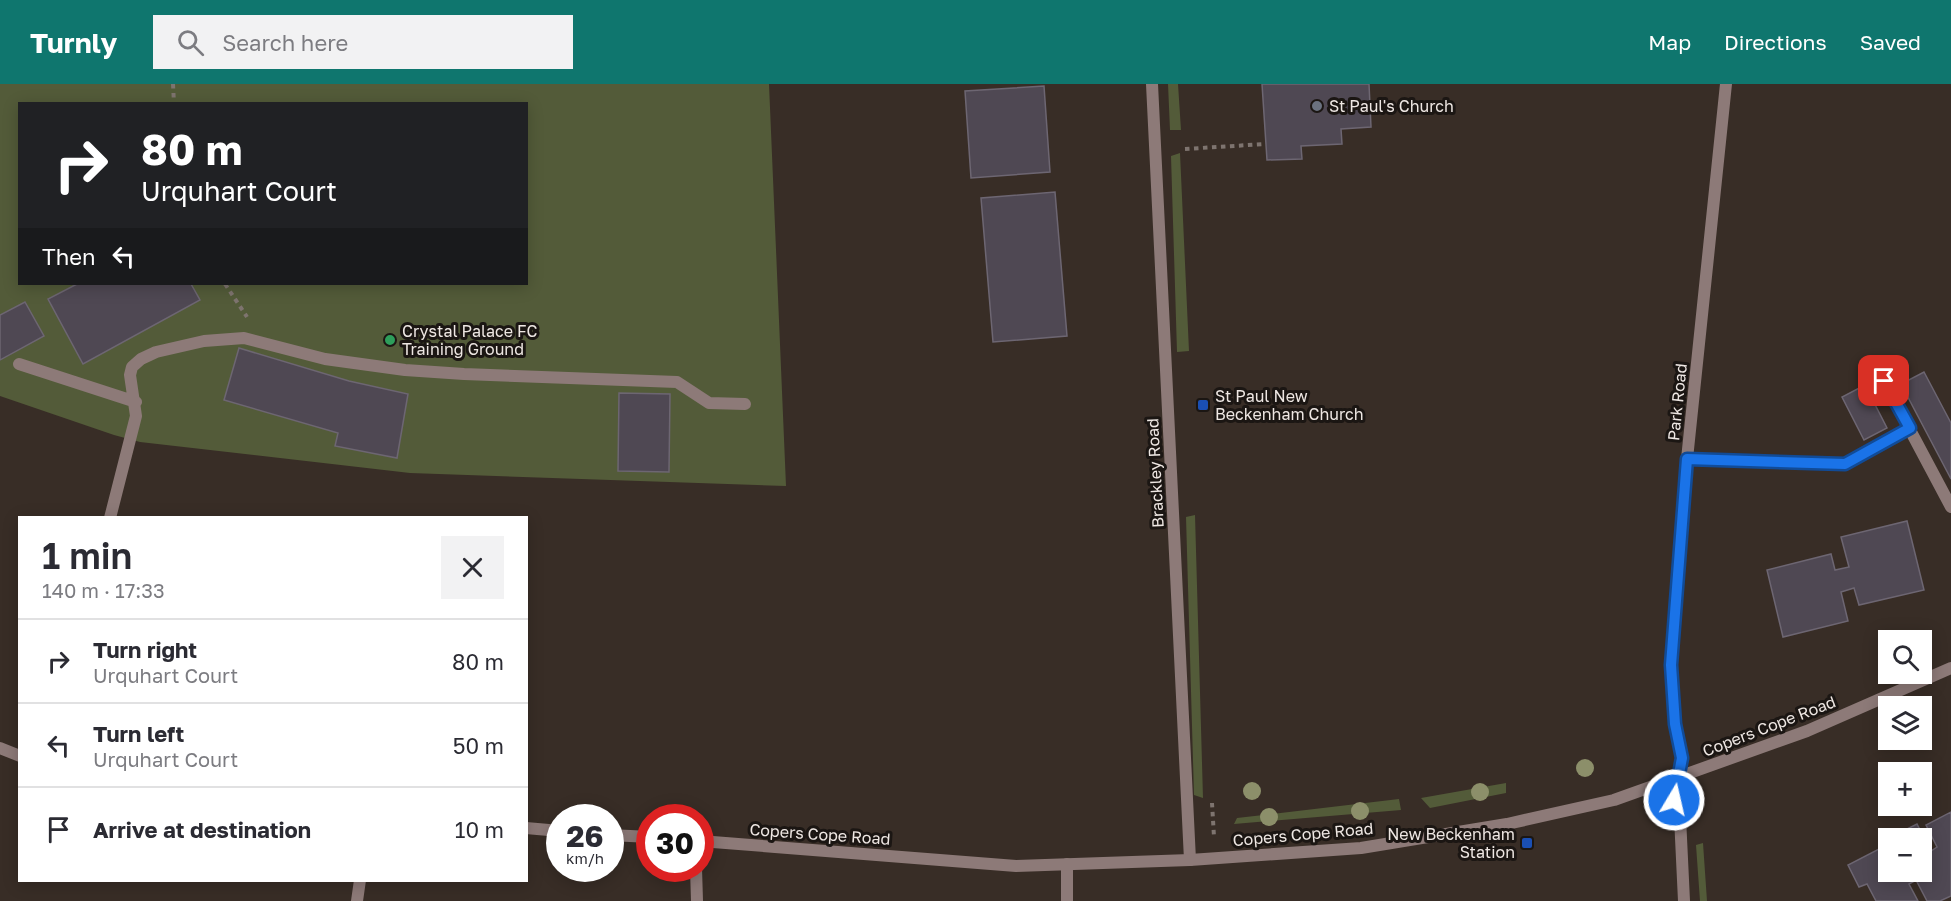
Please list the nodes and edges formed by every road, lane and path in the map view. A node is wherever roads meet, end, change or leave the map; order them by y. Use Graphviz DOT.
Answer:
graph roads {
  1 [pos="173,84"];
  2 [pos="1152,84"];
  3 [pos="1726,84"];
  4 [pos="174,102"];
  5 [pos="1265,144"];
  6 [pos="1185,149"];
  7 [pos="19,364"];
  8 [pos="1884,381"];
  9 [pos="136,402"];
  10 [pos="745,404"];
  11 [pos="1910,428"];
  12 [pos="1687,459"];
  13 [pos="1951,507"];
  14 [pos="111,516"];
  15 [pos="1951,668"];
  16 [pos="0,748"];
  17 [pos="18,755"];
  18 [pos="1677,778"];
  19 [pos="1212,803"];
  20 [pos="528,828"];
  21 [pos="546,830"];
  22 [pos="714,842"];
  23 [pos="1215,858"];
  24 [pos="1190,860"];
  25 [pos="1067,864"];
  26 [pos="360,882"];
  27 [pos="696,882"];
  28 [pos="357,901"];
  29 [pos="697,901"];
  30 [pos="1067,901"];
  31 [pos="1684,901"];
  1 -- 4 [label="path"];
  2 -- 24 [label="street, Brackley Road"];
  3 -- 12 [label="street, Park Road"];
  5 -- 6 [label="path"];
  7 -- 9 [label="street"];
  8 -- 11 [label="street"];
  9 -- 10 [label="street"];
  9 -- 14 [label="street"];
  11 -- 12 [label="street"];
  11 -- 13 [label="street"];
  12 -- 18 [label="street, Park Road"];
  15 -- 18 [label="street, Copers Cope Road"];
  16 -- 17 [label="street"];
  18 -- 23 [label="street, Copers Cope Road"];
  18 -- 31 [label="street, Park Road"];
  19 -- 23 [label="path"];
  20 -- 21 [label="street"];
  22 -- 25 [label="street, Copers Cope Road"];
  23 -- 24 [label="street, Copers Cope Road"];
  24 -- 25 [label="street, Copers Cope Road"];
  25 -- 30 [label="street"];
  26 -- 28 [label="street"];
  27 -- 29 [label="street"];
}
